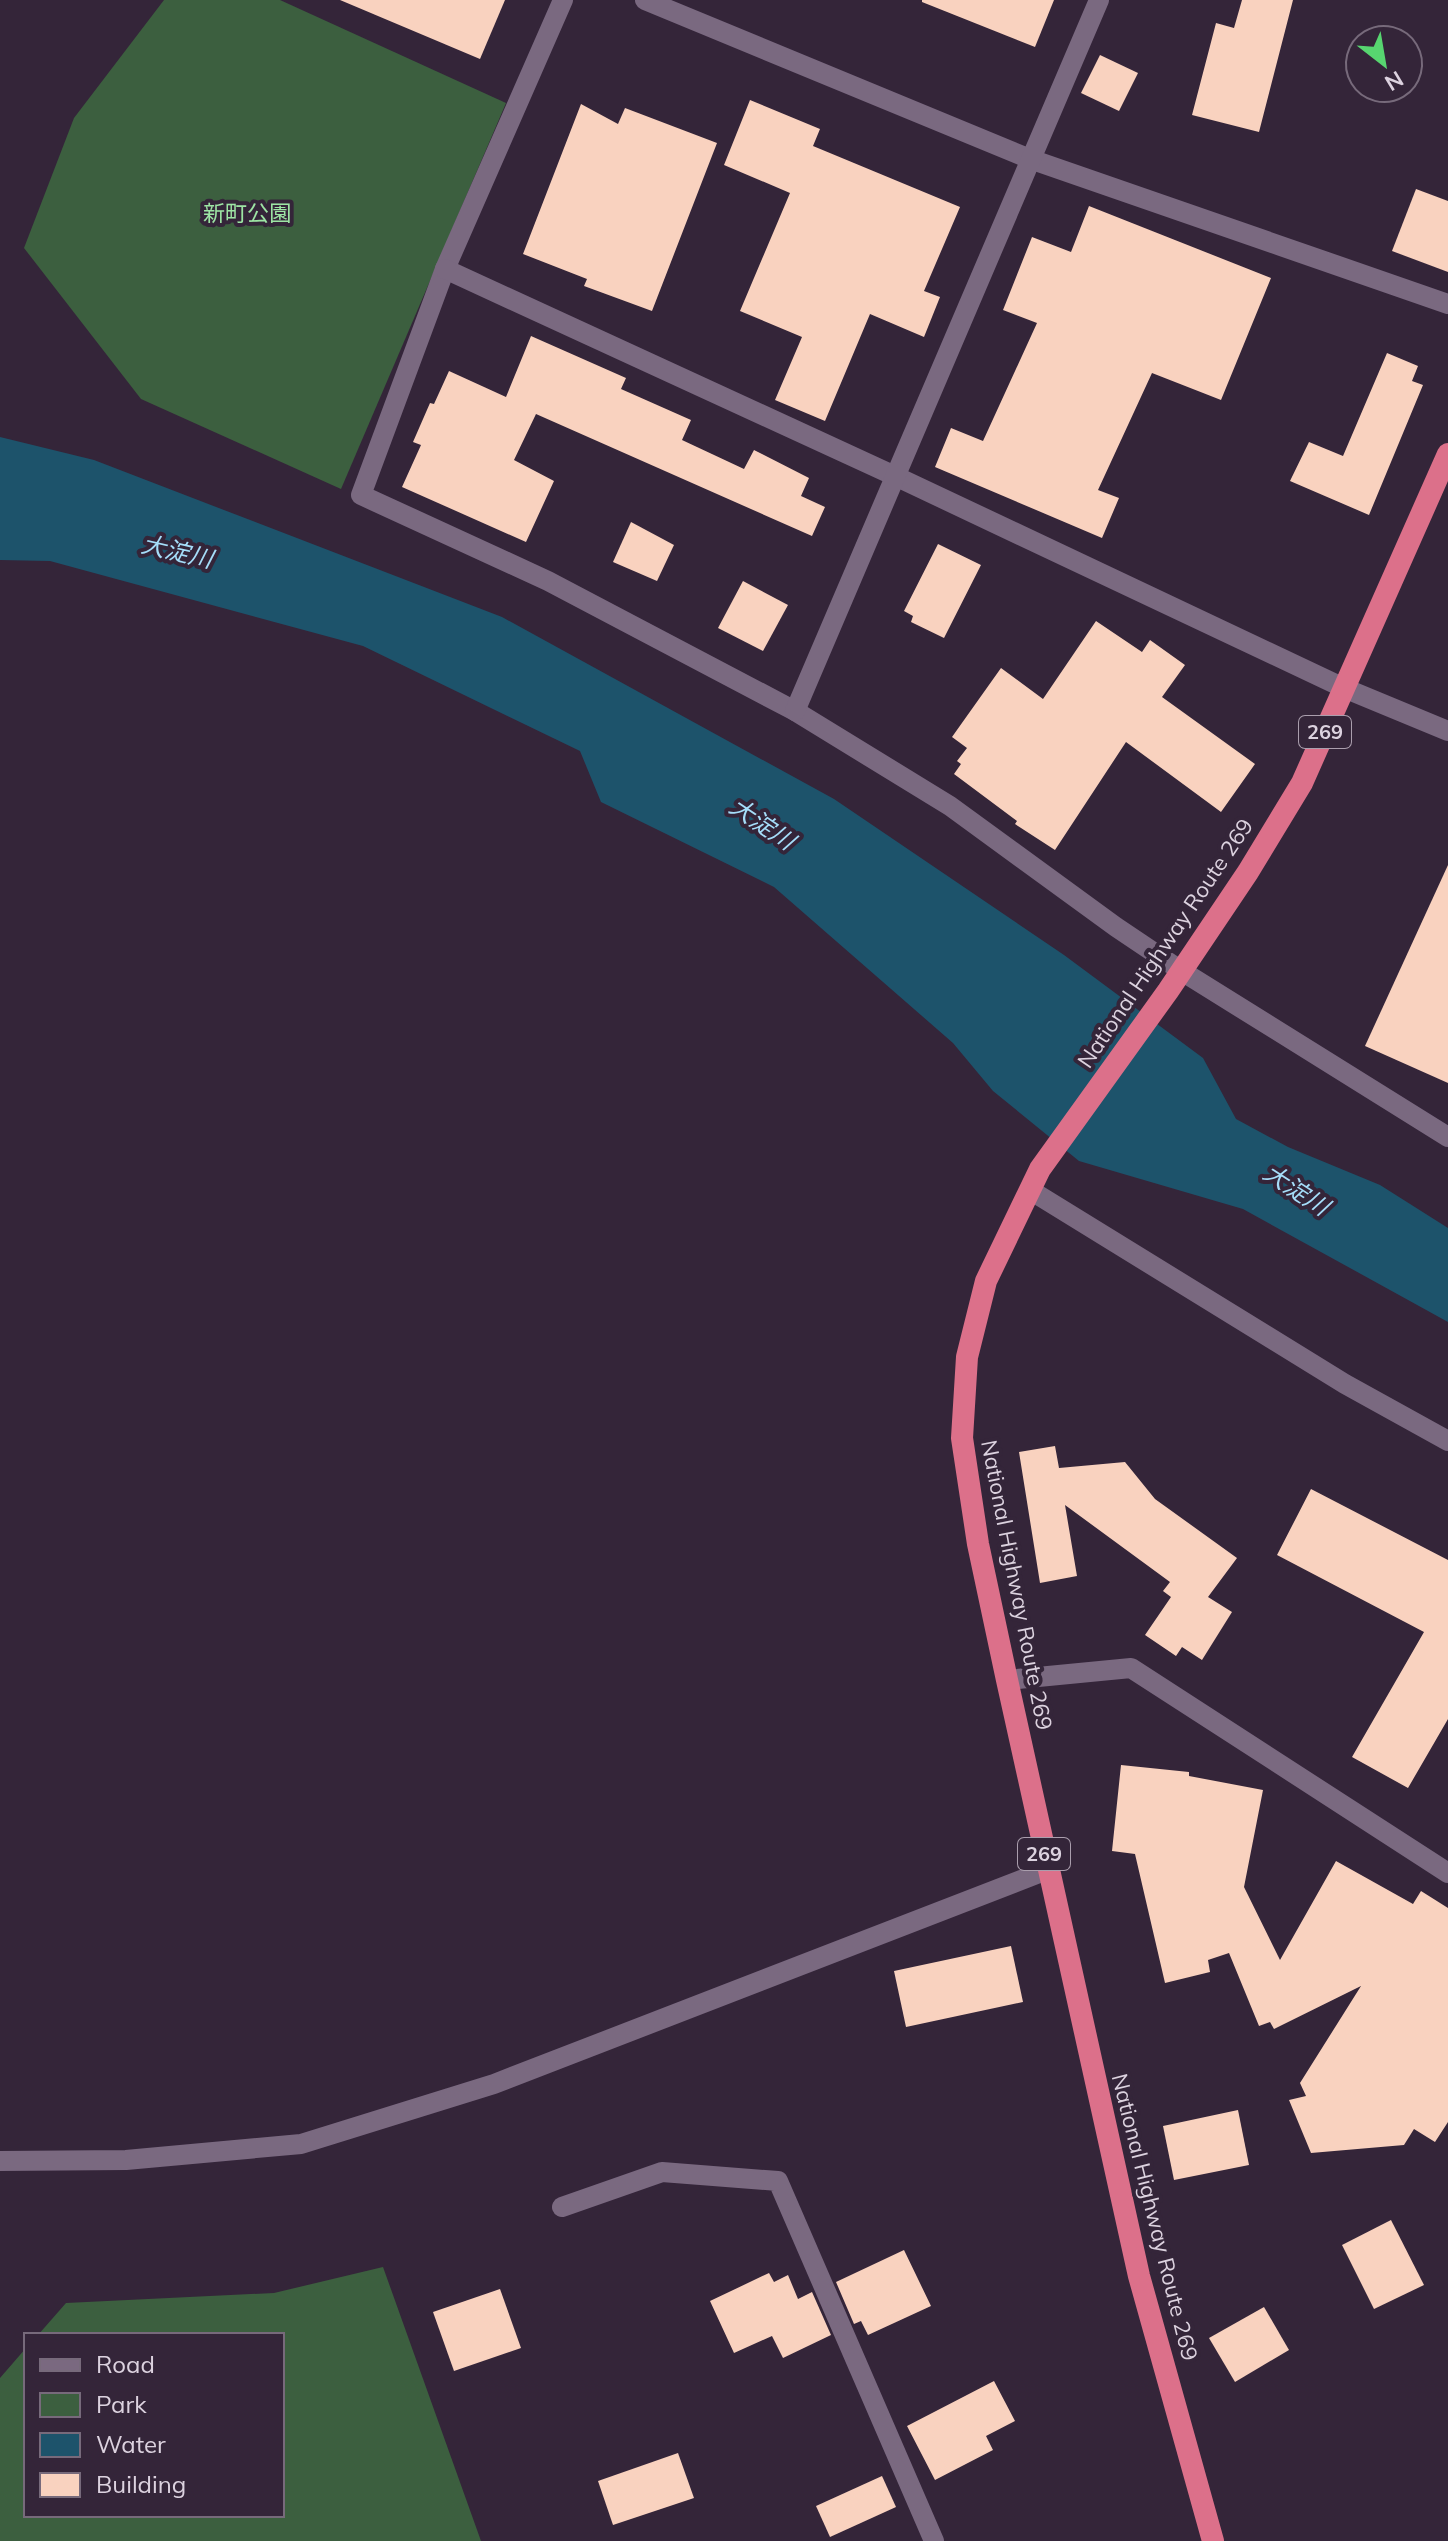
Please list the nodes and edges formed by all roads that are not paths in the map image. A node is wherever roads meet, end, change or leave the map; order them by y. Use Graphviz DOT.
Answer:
graph roads {
  1 [pos="563,0"];
  2 [pos="645,0"];
  3 [pos="1099,0"];
  4 [pos="1030,159"];
  5 [pos="445,269"];
  6 [pos="1448,304"];
  7 [pos="1448,454"];
  8 [pos="895,476"];
  9 [pos="1344,688"];
  10 [pos="795,711"];
  11 [pos="1448,731"];
  12 [pos="1180,970"];
  13 [pos="1448,1137"];
  14 [pos="1030,1190"];
  15 [pos="1448,1441"];
  16 [pos="1007,1680"];
  17 [pos="1047,1870"];
  18 [pos="1448,1873"];
  19 [pos="0,2161"];
  20 [pos="562,2207"];
  21 [pos="934,2541"];
  22 [pos="1213,2541"];
  1 -- 5 [label="street"];
  2 -- 4 [label="street"];
  3 -- 4 [label="street"];
  4 -- 6 [label="street"];
  4 -- 8 [label="street"];
  5 -- 8 [label="street"];
  5 -- 10 [label="street"];
  7 -- 9 [label="highway, National Highway Route 269 / 269"];
  8 -- 9 [label="street"];
  8 -- 10 [label="street"];
  9 -- 11 [label="street"];
  9 -- 12 [label="highway, National Highway Route 269 / 269"];
  10 -- 12 [label="street"];
  12 -- 13 [label="street"];
  12 -- 14 [label="highway, National Highway Route 269 / 269"];
  14 -- 15 [label="street"];
  14 -- 16 [label="highway, National Highway Route 269 / 269"];
  16 -- 17 [label="highway, National Highway Route 269 / 269"];
  16 -- 18 [label="street"];
  17 -- 19 [label="street"];
  17 -- 22 [label="highway, National Highway Route 269 / 269"];
  20 -- 21 [label="street"];
}
